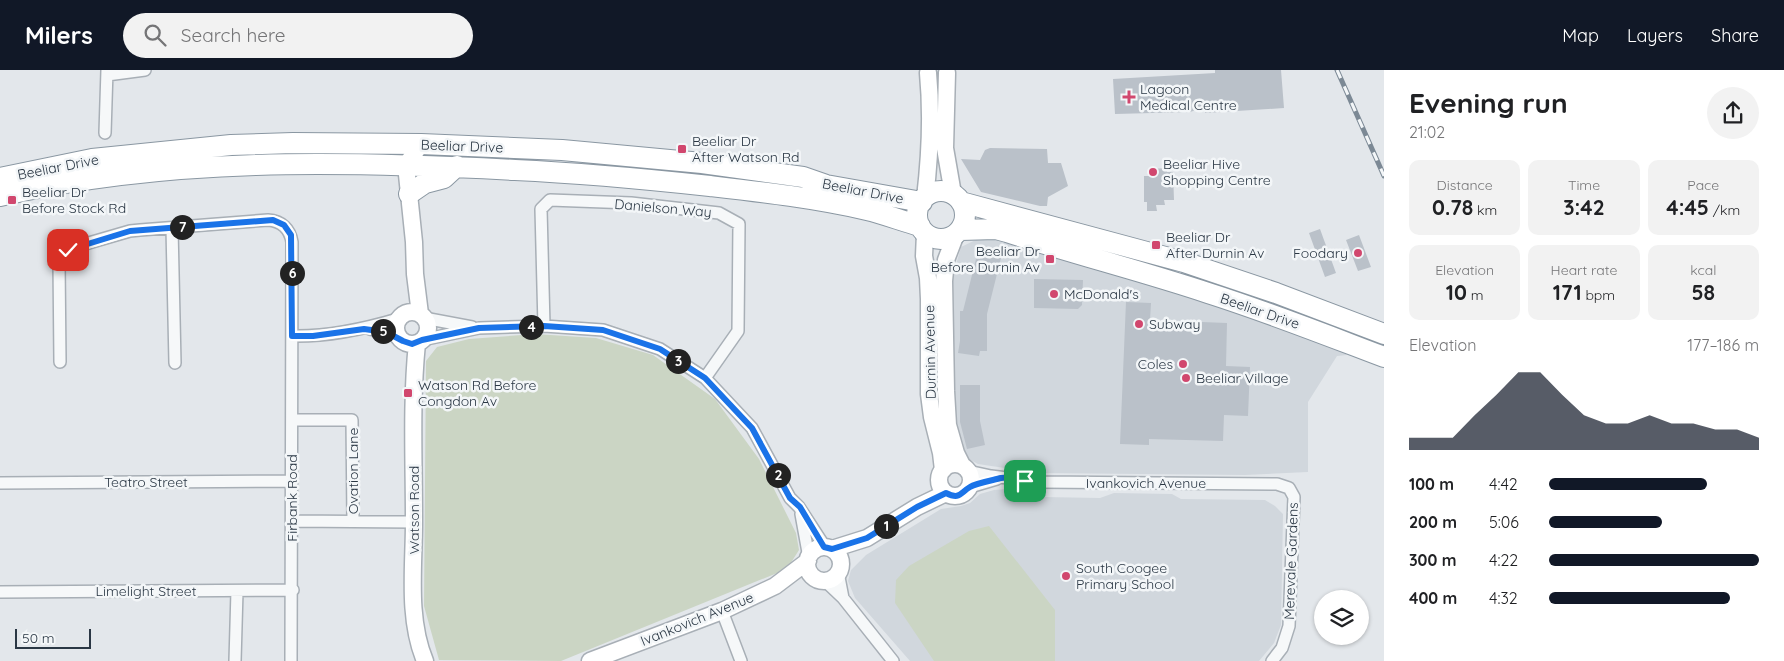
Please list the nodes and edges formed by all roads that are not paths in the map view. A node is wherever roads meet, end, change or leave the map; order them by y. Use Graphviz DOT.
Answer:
graph roads {
  1 [pos="145,70"];
  2 [pos="926,71"];
  3 [pos="949,72"];
  4 [pos="106,73"];
  5 [pos="106,133"];
  6 [pos="386,144"];
  7 [pos="421,144"];
  8 [pos="406,165"];
  9 [pos="457,166"];
  10 [pos="0,178"];
  11 [pos="409,194"];
  12 [pos="0,196"];
  13 [pos="957,198"];
  14 [pos="923,200"];
  15 [pos="172,228"];
  16 [pos="923,230"];
  17 [pos="958,232"];
  18 [pos="412,316"];
  19 [pos="544,326"];
  20 [pos="479,328"];
  21 [pos="364,329"];
  22 [pos="1384,334"];
  23 [pos="292,336"];
  24 [pos="410,341"];
  25 [pos="1384,357"];
  26 [pos="60,362"];
  27 [pos="175,363"];
  28 [pos="705,378"];
  29 [pos="292,420"];
  30 [pos="965,468"];
  31 [pos="1004,478"];
  32 [pos="292,481"];
  33 [pos="943,481"];
  34 [pos="0,483"];
  35 [pos="970,487"];
  36 [pos="1289,488"];
  37 [pos="800,507"];
  38 [pos="292,521"];
  39 [pos="353,522"];
  40 [pos="414,522"];
  41 [pos="867,538"];
  42 [pos="828,548"];
  43 [pos="808,559"];
  44 [pos="839,570"];
  45 [pos="821,580"];
  46 [pos="774,586"];
  47 [pos="237,590"];
  48 [pos="293,590"];
  49 [pos="0,592"];
  50 [pos="843,598"];
  51 [pos="722,611"];
  52 [pos="420,656"];
  53 [pos="235,661"];
  54 [pos="291,661"];
  55 [pos="590,661"];
  56 [pos="741,661"];
  57 [pos="893,661"];
  58 [pos="1272,661"];
  1 -- 4 [label="street"];
  2 -- 3 [label="street"];
  2 -- 14 [label="street"];
  3 -- 13 [label="street"];
  4 -- 5 [label="street"];
  6 -- 7 [label="highway, Beeliar Drive"];
  6 -- 8 [label="street"];
  6 -- 10 [label="highway, Beeliar Drive"];
  7 -- 8 [label="street"];
  7 -- 14 [label="highway, Beeliar Drive"];
  8 -- 9 [label="highway, Beeliar Drive"];
  8 -- 11 [label="street"];
  8 -- 12 [label="highway, Beeliar Drive"];
  9 -- 11 [label="highway"];
  9 -- 16 [label="highway, Beeliar Drive"];
  11 -- 18 [label="street"];
  13 -- 14 [label="highway"];
  13 -- 17 [label="highway"];
  13 -- 22 [label="highway, Beeliar Drive"];
  14 -- 16 [label="highway"];
  15 -- 23 [label="street, Firbank Road"];
  15 -- 26 [label="street, Firbank Road"];
  15 -- 27 [label="street"];
  16 -- 17 [label="highway"];
  16 -- 33 [label="street, Durnin Avenue"];
  17 -- 25 [label="highway, Beeliar Drive"];
  17 -- 30 [label="street, Durnin Avenue"];
  18 -- 20 [label="street"];
  18 -- 21 [label="street"];
  18 -- 24 [label="street"];
  18 -- 24 [label="street"];
  19 -- 20 [label="street"];
  19 -- 28 [label="street"];
  19 -- 28 [label="street, Danielson Way"];
  20 -- 24 [label="street"];
  21 -- 23 [label="street"];
  21 -- 24 [label="street"];
  23 -- 29 [label="street, Firbank Road"];
  24 -- 40 [label="street, Watson Road"];
  28 -- 37 [label="street"];
  29 -- 32 [label="street, Firbank Road"];
  29 -- 39 [label="street, Ovation Lane"];
  30 -- 31 [label="street, Ivankovich Avenue"];
  30 -- 33 [label="street"];
  30 -- 35 [label="street"];
  31 -- 35 [label="street, Ivankovich Avenue"];
  31 -- 36 [label="street, Ivankovich Avenue"];
  32 -- 34 [label="street, Teatro Street"];
  32 -- 38 [label="street, Firbank Road"];
  33 -- 35 [label="street"];
  33 -- 41 [label="street"];
  36 -- 58 [label="street, Merevale Gardens"];
  37 -- 42 [label="street"];
  37 -- 43 [label="street"];
  38 -- 39 [label="street"];
  38 -- 48 [label="street, Firbank Road"];
  39 -- 40 [label="street"];
  40 -- 52 [label="street, Watson Road"];
  41 -- 42 [label="street"];
  41 -- 44 [label="street"];
  42 -- 43 [label="street"];
  42 -- 44 [label="street"];
  43 -- 45 [label="street"];
  43 -- 46 [label="street, Ivankovich Avenue"];
  44 -- 45 [label="street"];
  44 -- 50 [label="street"];
  45 -- 46 [label="street, Ivankovich Avenue"];
  45 -- 50 [label="street"];
  46 -- 51 [label="street, Ivankovich Avenue"];
  47 -- 48 [label="street, Limelight Street"];
  47 -- 49 [label="street, Limelight Street"];
  47 -- 53 [label="street"];
  48 -- 54 [label="street, Firbank Road"];
  50 -- 57 [label="street"];
  51 -- 55 [label="street, Ivankovich Avenue"];
  51 -- 56 [label="street"];
}
